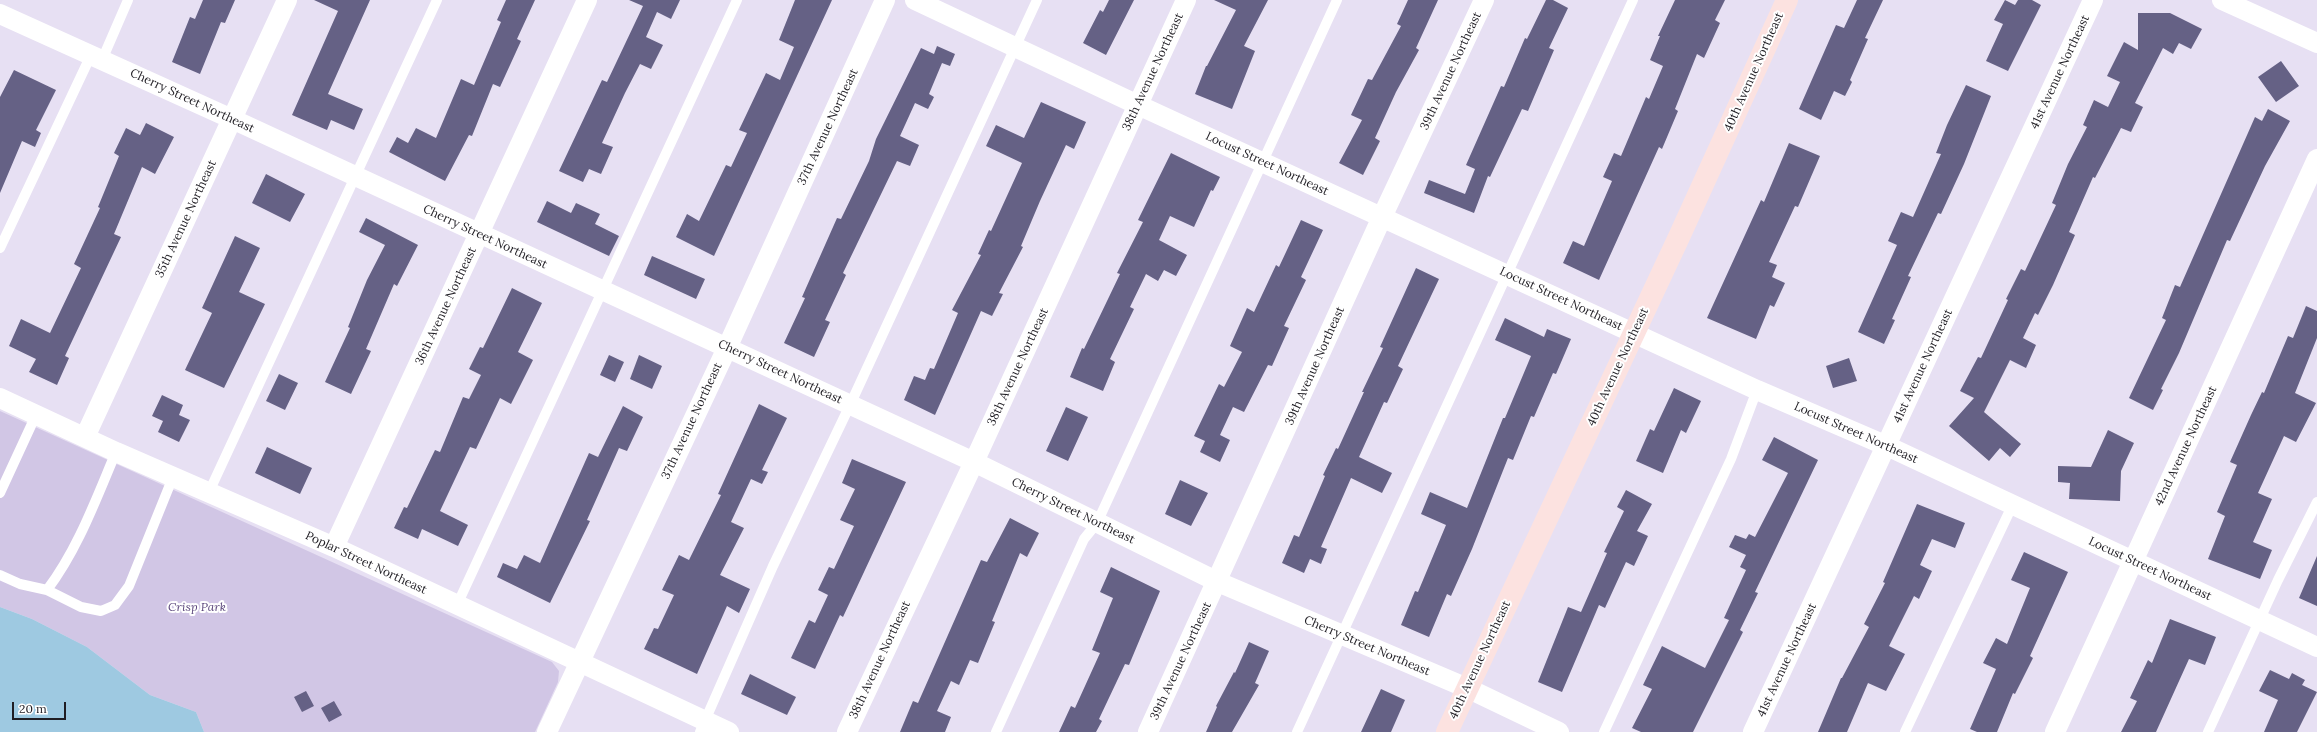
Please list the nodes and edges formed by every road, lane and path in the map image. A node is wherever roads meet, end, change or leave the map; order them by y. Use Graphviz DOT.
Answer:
graph roads {
  1 [pos="128,0"];
  2 [pos="287,0"];
  3 [pos="437,0"];
  4 [pos="587,0"];
  5 [pos="737,0"];
  6 [pos="885,0"];
  7 [pos="915,0"];
  8 [pos="1037,0"];
  9 [pos="1186,0"];
  10 [pos="1337,0"];
  11 [pos="1484,0"];
  12 [pos="1633,0"];
  13 [pos="1787,0"];
  14 [pos="2093,0"];
  15 [pos="2235,3"];
  16 [pos="0,14"];
  17 [pos="2317,43"];
  18 [pos="1016,46"];
  19 [pos="96,57"];
  20 [pos="1138,105"];
  21 [pos="232,119"];
  22 [pos="2317,159"];
  23 [pos="1262,162"];
  24 [pos="355,176"];
  25 [pos="1382,217"];
  26 [pos="479,235"];
  27 [pos="0,248"];
  28 [pos="1506,274"];
  29 [pos="602,292"];
  30 [pos="1634,333"];
  31 [pos="727,348"];
  32 [pos="1757,390"];
  33 [pos="0,398"];
  34 [pos="850,405"];
  35 [pos="36,415"];
  36 [pos="85,437"];
  37 [pos="1886,446"];
  38 [pos="116,452"];
  39 [pos="974,462"];
  40 [pos="173,477"];
  41 [pos="0,492"];
  42 [pos="209,492"];
  43 [pos="2317,502"];
  44 [pos="2013,504"];
  45 [pos="1096,523"];
  46 [pos="334,547"];
  47 [pos="2134,561"];
  48 [pos="0,575"];
  49 [pos="1218,582"];
  50 [pos="47,590"];
  51 [pos="457,605"];
  52 [pos="2260,620"];
  53 [pos="1343,635"];
  54 [pos="2317,646"];
  55 [pos="578,663"];
  56 [pos="1467,688"];
  57 [pos="702,726"];
  58 [pos="546,732"];
  59 [pos="729,732"];
  60 [pos="846,732"];
  61 [pos="996,732"];
  62 [pos="1148,732"];
  63 [pos="1297,732"];
  64 [pos="1447,732"];
  65 [pos="1559,732"];
  66 [pos="1604,732"];
  67 [pos="1753,732"];
  68 [pos="1905,732"];
  69 [pos="2055,732"];
  70 [pos="2208,732"];
  1 -- 19 [label="lane"];
  2 -- 21 [label="street, 35th Avenue Northeast"];
  3 -- 24 [label="lane"];
  4 -- 26 [label="street, 36th Avenue Northeast"];
  5 -- 29 [label="lane"];
  6 -- 31 [label="street, 37th Avenue Northeast"];
  7 -- 18 [label="street, Locust Street Northeast"];
  8 -- 18 [label="lane"];
  9 -- 20 [label="street, 38th Avenue Northeast"];
  10 -- 23 [label="lane"];
  11 -- 25 [label="street, 39th Avenue Northeast"];
  12 -- 28 [label="lane"];
  13 -- 30 [label="street, 40th Avenue Northeast"];
  14 -- 37 [label="street, 41st Avenue Northeast"];
  15 -- 17 [label="street"];
  16 -- 19 [label="street, Cherry Street Northeast"];
  18 -- 20 [label="street, Locust Street Northeast"];
  18 -- 34 [label="lane"];
  19 -- 21 [label="street, Cherry Street Northeast"];
  19 -- 27 [label="lane"];
  20 -- 23 [label="street, Locust Street Northeast"];
  20 -- 39 [label="street, 38th Avenue Northeast"];
  21 -- 24 [label="street, Cherry Street Northeast"];
  21 -- 36 [label="street, 35th Avenue Northeast"];
  22 -- 47 [label="street, 42nd Avenue Northeast"];
  23 -- 25 [label="street, Locust Street Northeast"];
  23 -- 45 [label="lane"];
  24 -- 26 [label="street, Cherry Street Northeast"];
  24 -- 42 [label="lane"];
  25 -- 28 [label="street, Locust Street Northeast"];
  25 -- 49 [label="street, 39th Avenue Northeast"];
  26 -- 29 [label="street, Cherry Street Northeast"];
  26 -- 46 [label="street, 36th Avenue Northeast"];
  28 -- 30 [label="street, Locust Street Northeast"];
  28 -- 53 [label="lane"];
  29 -- 31 [label="street, Cherry Street Northeast"];
  29 -- 51 [label="lane"];
  30 -- 32 [label="street, Locust Street Northeast"];
  30 -- 56 [label="street, 40th Avenue Northeast"];
  31 -- 34 [label="street, Cherry Street Northeast"];
  31 -- 55 [label="street, 37th Avenue Northeast"];
  32 -- 37 [label="street, Locust Street Northeast"];
  32 -- 66 [label="lane"];
  33 -- 35 [label="street, Poplar Street Northeast"];
  34 -- 39 [label="street, Cherry Street Northeast"];
  34 -- 57 [label="lane"];
  35 -- 36 [label="street, Poplar Street Northeast"];
  35 -- 41 [label="lane"];
  36 -- 38 [label="street, Poplar Street Northeast"];
  37 -- 44 [label="street, Locust Street Northeast"];
  37 -- 67 [label="street, 41st Avenue Northeast"];
  38 -- 40 [label="street, Poplar Street Northeast"];
  38 -- 50 [label="lane"];
  39 -- 45 [label="street, Cherry Street Northeast"];
  39 -- 60 [label="street, 38th Avenue Northeast"];
  40 -- 42 [label="street, Poplar Street Northeast"];
  40 -- 50 [label="lane"];
  42 -- 46 [label="street, Poplar Street Northeast"];
  43 -- 52 [label="lane"];
  44 -- 47 [label="street, Locust Street Northeast"];
  44 -- 68 [label="lane"];
  45 -- 49 [label="street, Cherry Street Northeast"];
  45 -- 61 [label="lane"];
  46 -- 51 [label="street, Poplar Street Northeast"];
  47 -- 52 [label="street, Locust Street Northeast"];
  47 -- 69 [label="street, 42nd Avenue Northeast"];
  48 -- 50 [label="lane"];
  49 -- 53 [label="street, Cherry Street Northeast"];
  49 -- 62 [label="street, 39th Avenue Northeast"];
  51 -- 55 [label="street, Poplar Street Northeast"];
  52 -- 54 [label="street, Locust Street Northeast"];
  52 -- 70 [label="lane"];
  53 -- 56 [label="street, Cherry Street Northeast"];
  53 -- 63 [label="lane"];
  55 -- 57 [label="street, Poplar Street Northeast"];
  55 -- 58 [label="street, 37th Avenue Northeast"];
  56 -- 64 [label="street, 40th Avenue Northeast"];
  56 -- 65 [label="street, Cherry Street Northeast"];
  57 -- 59 [label="street, Poplar Street Northeast"];
}
